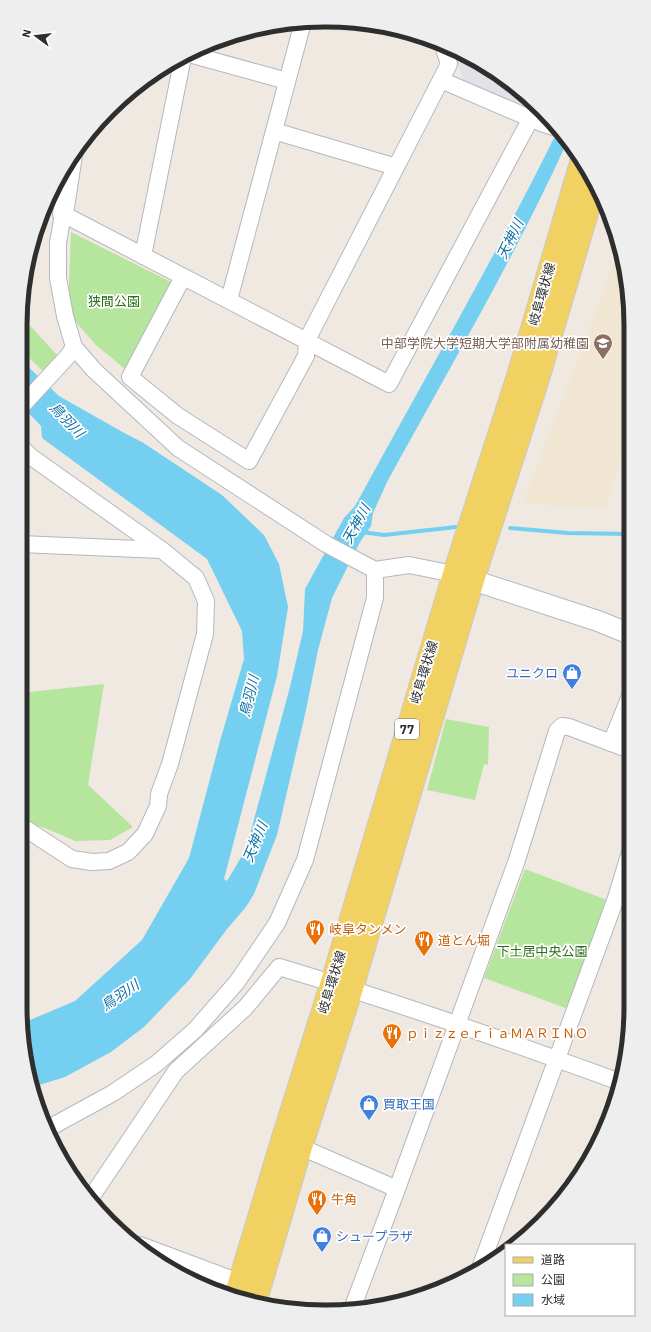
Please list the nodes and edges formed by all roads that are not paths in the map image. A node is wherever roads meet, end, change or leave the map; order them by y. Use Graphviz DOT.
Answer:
graph roads {
  1 [pos="301,28"];
  2 [pos="445,52"];
  3 [pos="197,56"];
  4 [pos="182,64"];
  5 [pos="441,80"];
  6 [pos="287,82"];
  7 [pos="542,123"];
  8 [pos="274,132"];
  9 [pos="396,167"];
  10 [pos="579,169"];
  11 [pos="69,172"];
  12 [pos="593,193"];
  13 [pos="63,214"];
  14 [pos="143,256"];
  15 [pos="183,277"];
  16 [pos="229,300"];
  17 [pos="307,340"];
  18 [pos="71,352"];
  19 [pos="27,400"];
  20 [pos="27,453"];
  21 [pos="27,544"];
  22 [pos="162,550"];
  23 [pos="375,570"];
  24 [pos="463,577"];
  25 [pos="624,632"];
  26 [pos="624,711"];
  27 [pos="611,743"];
  28 [pos="624,748"];
  29 [pos="27,830"];
  30 [pos="624,872"];
  31 [pos="342,985"];
  32 [pos="457,1023"];
  33 [pos="556,1059"];
  34 [pos="615,1080"];
  35 [pos="52,1126"];
  36 [pos="301,1147"];
  37 [pos="397,1189"];
  38 [pos="94,1194"];
  39 [pos="157,1253"];
  40 [pos="483,1260"];
  41 [pos="237,1289"];
  42 [pos="257,1297"];
  43 [pos="354,1303"];
  1 -- 6 [label="street"];
  2 -- 5 [label="street"];
  3 -- 6 [label="street"];
  4 -- 14 [label="street"];
  5 -- 7 [label="street"];
  5 -- 9 [label="street"];
  6 -- 8 [label="street"];
  7 -- 17 [label="street"];
  8 -- 9 [label="street"];
  8 -- 16 [label="street"];
  9 -- 17 [label="street"];
  10 -- 24 [label="main road, 岐阜環状線 / 77"];
  11 -- 13 [label="street"];
  12 -- 24 [label="main road, 岐阜環状線 / 77"];
  13 -- 14 [label="street"];
  13 -- 18 [label="street"];
  14 -- 15 [label="street"];
  15 -- 16 [label="street"];
  15 -- 17 [label="street"];
  16 -- 17 [label="street"];
  18 -- 19 [label="street"];
  18 -- 23 [label="street"];
  20 -- 22 [label="street"];
  21 -- 22 [label="street"];
  22 -- 29 [label="street"];
  23 -- 24 [label="street"];
  23 -- 35 [label="street"];
  24 -- 25 [label="street"];
  24 -- 31 [label="main road, 岐阜環状線 / 77"];
  26 -- 27 [label="street"];
  27 -- 28 [label="street"];
  27 -- 32 [label="street"];
  30 -- 33 [label="street"];
  31 -- 32 [label="street"];
  31 -- 36 [label="main road, 岐阜環状線 / 77"];
  31 -- 38 [label="street"];
  31 -- 41 [label="main road, 岐阜環状線 / 77"];
  32 -- 33 [label="street"];
  32 -- 37 [label="street"];
  33 -- 34 [label="street"];
  33 -- 40 [label="street"];
  36 -- 37 [label="street"];
  36 -- 42 [label="main road, 岐阜環状線 / 77"];
  37 -- 43 [label="street"];
  39 -- 41 [label="street"];
}
